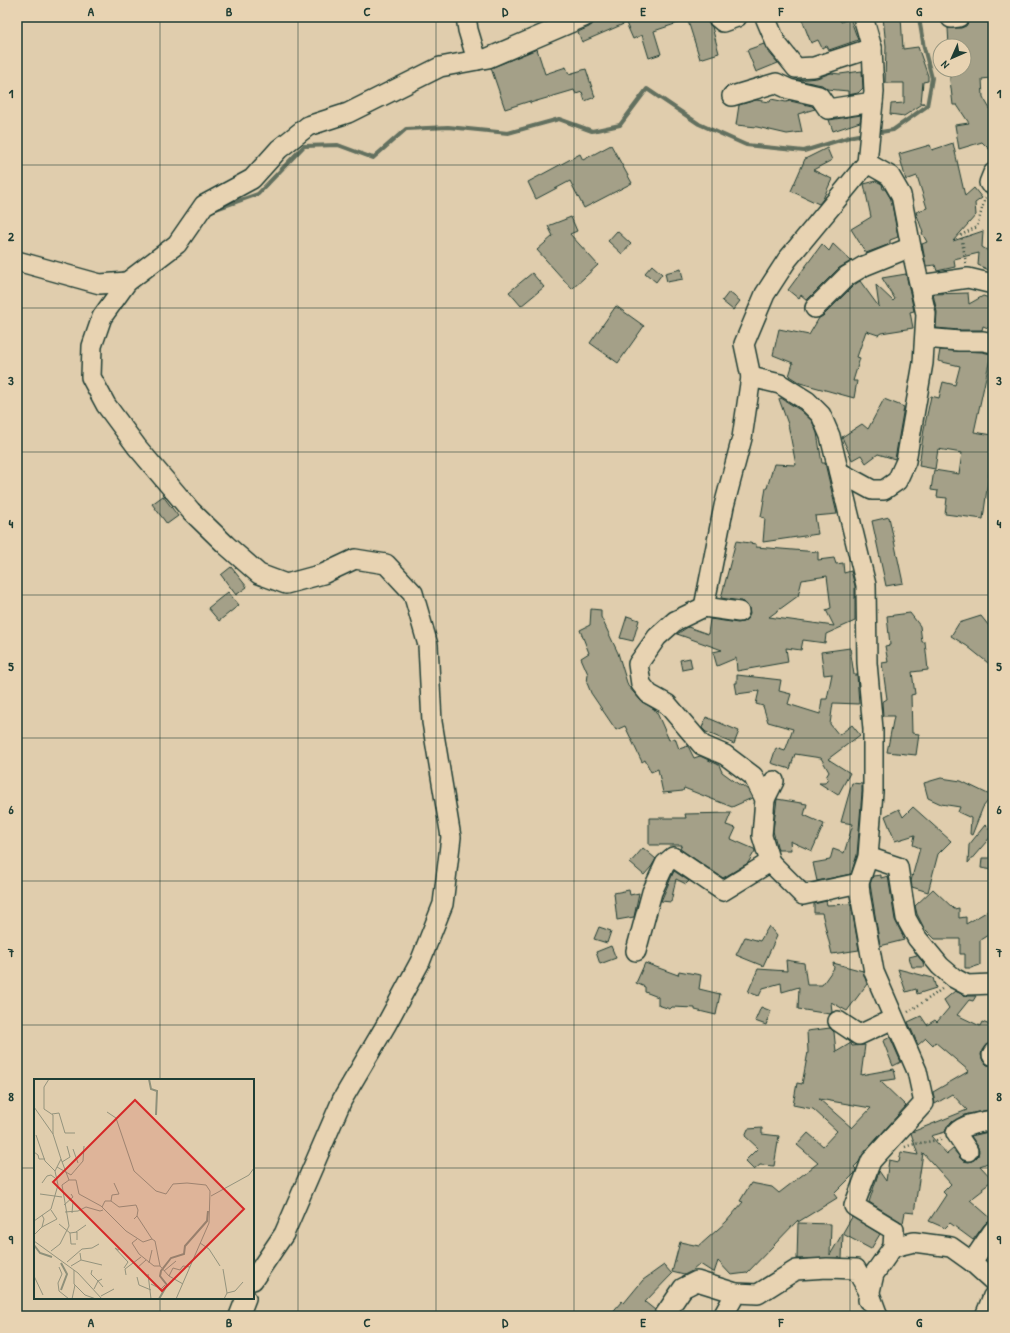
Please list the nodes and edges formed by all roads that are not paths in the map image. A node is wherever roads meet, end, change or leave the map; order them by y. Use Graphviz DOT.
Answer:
graph roads {
  1 [pos="466,17"];
  2 [pos="584,17"];
  3 [pos="717,17"];
  4 [pos="737,17"];
  5 [pos="765,17"];
  6 [pos="863,17"];
  7 [pos="872,48"];
  8 [pos="477,60"];
  9 [pos="796,68"];
  10 [pos="776,83"];
  11 [pos="732,96"];
  12 [pos="872,111"];
  13 [pos="867,163"];
  14 [pos="911,247"];
  15 [pos="17,261"];
  16 [pos="127,282"];
  17 [pos="993,284"];
  18 [pos="920,285"];
  19 [pos="815,308"];
  20 [pos="925,338"];
  21 [pos="993,343"];
  22 [pos="751,377"];
  23 [pos="839,472"];
  24 [pos="704,607"];
  25 [pos="739,612"];
  26 [pos="774,781"];
  27 [pos="765,799"];
  28 [pos="868,858"];
  29 [pos="770,862"];
  30 [pos="859,883"];
  31 [pos="636,951"];
  32 [pos="993,984"];
  33 [pos="893,1018"];
  34 [pos="838,1021"];
  35 [pos="993,1120"];
  36 [pos="968,1151"];
  37 [pos="993,1231"];
  38 [pos="893,1247"];
  39 [pos="972,1262"];
  40 [pos="254,1279"];
  41 [pos="993,1281"];
  42 [pos="736,1293"];
  43 [pos="870,1294"];
  44 [pos="993,1296"];
  45 [pos="246,1299"];
  46 [pos="239,1316"];
  47 [pos="664,1316"];
  48 [pos="723,1316"];
  49 [pos="864,1316"];
  50 [pos="878,1316"];
  51 [pos="985,1316"];
  1 -- 8 [label="street"];
  2 -- 8 [label="street"];
  3 -- 4 [label="street"];
  5 -- 9 [label="street"];
  6 -- 7 [label="street"];
  7 -- 9 [label="street"];
  7 -- 12 [label="street"];
  8 -- 16 [label="street"];
  9 -- 10 [label="street"];
  10 -- 11 [label="street"];
  10 -- 12 [label="street"];
  12 -- 13 [label="street"];
  13 -- 14 [label="street"];
  13 -- 22 [label="street"];
  14 -- 18 [label="street"];
  14 -- 19 [label="street"];
  15 -- 16 [label="street"];
  16 -- 40 [label="street"];
  17 -- 18 [label="street"];
  18 -- 20 [label="street"];
  20 -- 21 [label="street"];
  20 -- 23 [label="street"];
  22 -- 23 [label="street"];
  22 -- 24 [label="street"];
  23 -- 28 [label="street"];
  24 -- 25 [label="street"];
  24 -- 27 [label="street"];
  26 -- 27 [label="street"];
  27 -- 29 [label="street"];
  28 -- 30 [label="street"];
  28 -- 32 [label="street"];
  29 -- 30 [label="street"];
  29 -- 31 [label="street"];
  30 -- 33 [label="street"];
  33 -- 34 [label="street"];
  33 -- 38 [label="street"];
  35 -- 36 [label="street"];
  37 -- 39 [label="street"];
  38 -- 39 [label="street"];
  38 -- 43 [label="street"];
  39 -- 41 [label="street"];
  42 -- 43 [label="street"];
  42 -- 47 [label="street"];
  42 -- 48 [label="street"];
  43 -- 49 [label="street"];
  43 -- 50 [label="street"];
  44 -- 51 [label="street"];
  45 -- 46 [label="street"];
}
